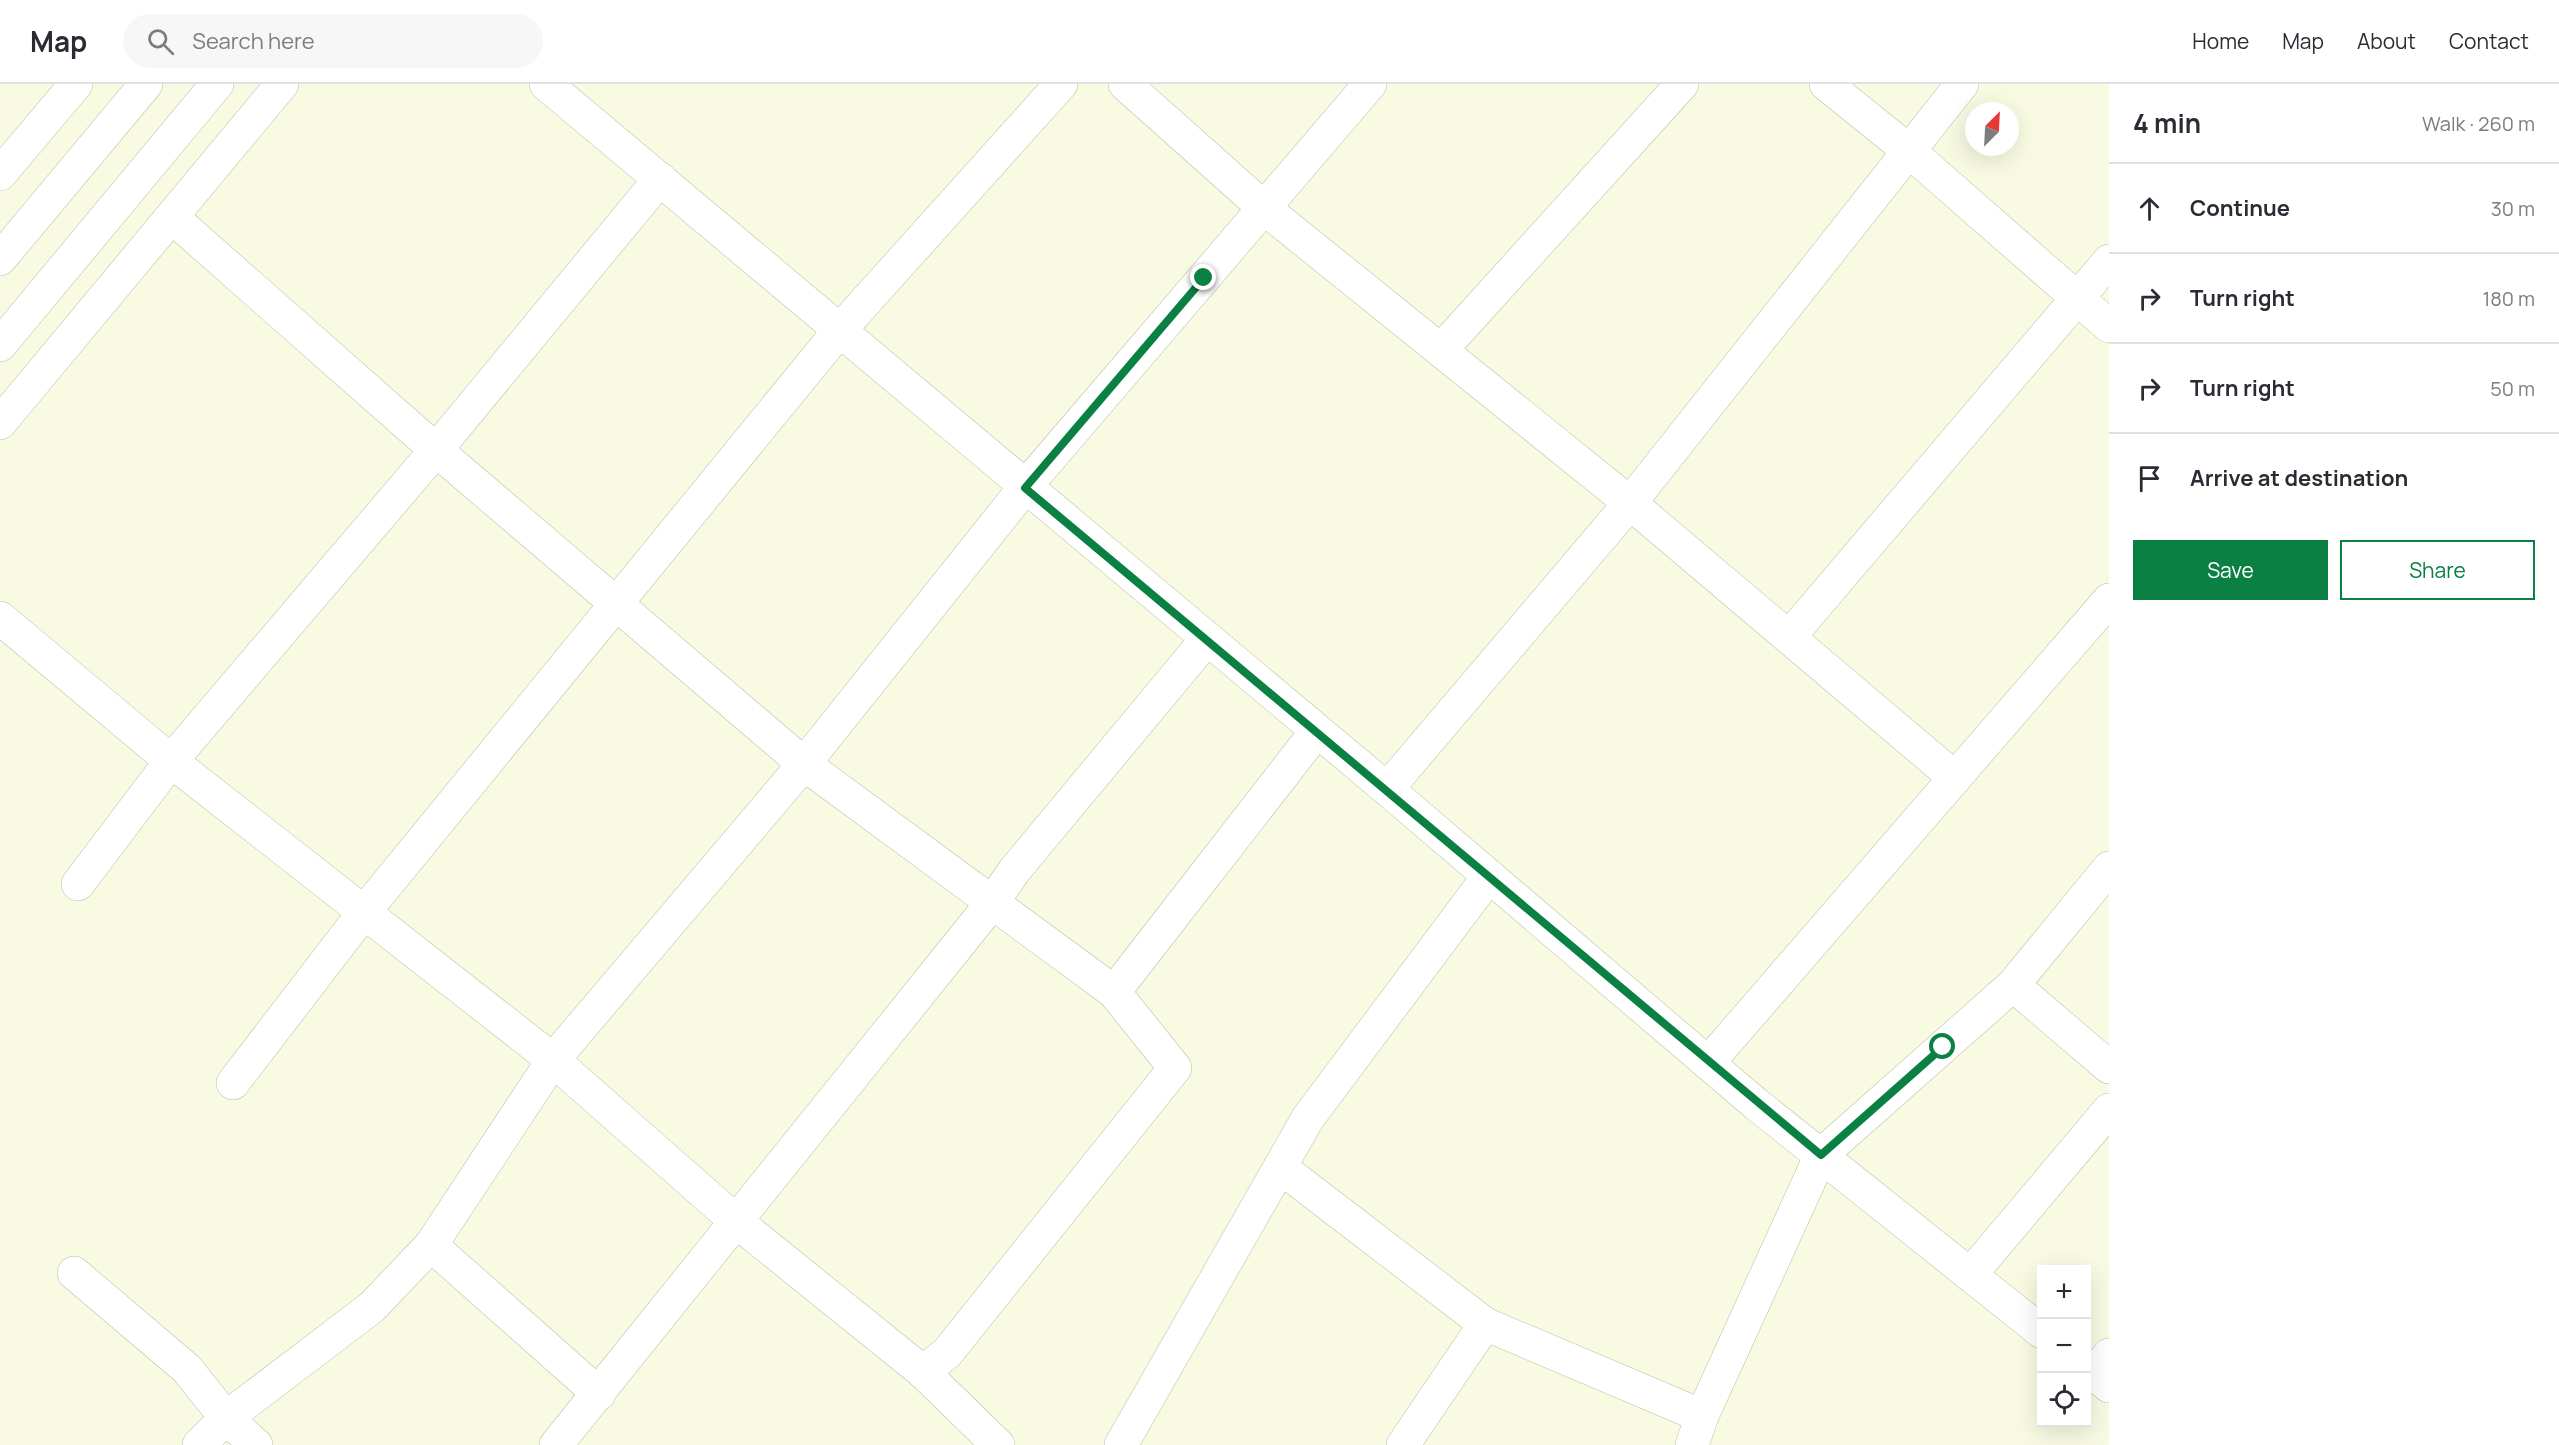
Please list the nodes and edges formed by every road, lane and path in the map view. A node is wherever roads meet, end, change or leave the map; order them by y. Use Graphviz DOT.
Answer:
graph roads {
  1 [pos="76,84"];
  2 [pos="146,84"];
  3 [pos="217,84"];
  4 [pos="282,84"];
  5 [pos="546,84"];
  6 [pos="1061,84"];
  7 [pos="1125,84"];
  8 [pos="1370,84"];
  9 [pos="1682,84"];
  10 [pos="1826,84"];
  11 [pos="1962,84"];
  12 [pos="1909,151"];
  13 [pos="0,174"];
  14 [pos="660,179"];
  15 [pos="1264,208"];
  16 [pos="172,217"];
  17 [pos="0,259"];
  18 [pos="2109,261"];
  19 [pos="2077,299"];
  20 [pos="2109,326"];
  21 [pos="839,330"];
  22 [pos="0,345"];
  23 [pos="1440,350"];
  24 [pos="0,423"];
  25 [pos="436,450"];
  26 [pos="1025,488"];
  27 [pos="1630,503"];
  28 [pos="2109,600"];
  29 [pos="617,606"];
  30 [pos="0,618"];
  31 [pos="1789,637"];
  32 [pos="1206,640"];
  33 [pos="1316,732"];
  34 [pos="171,761"];
  35 [pos="804,764"];
  36 [pos="1955,778"];
  37 [pos="1387,789"];
  38 [pos="2109,868"];
  39 [pos="1489,876"];
  40 [pos="78,884"];
  41 [pos="992,903"];
  42 [pos="365,911"];
  43 [pos="2013,985"];
  44 [pos="1114,992"];
  45 [pos="553,1060"];
  46 [pos="1708,1063"];
  47 [pos="2109,1067"];
  48 [pos="233,1083"];
  49 [pos="2109,1110"];
  50 [pos="1821,1155"];
  51 [pos="1280,1167"];
  52 [pos="737,1222"];
  53 [pos="431,1245"];
  54 [pos="74,1273"];
  55 [pos="1970,1275"];
  56 [pos="1485,1324"];
  57 [pos="2037,1328"];
  58 [pos="922,1372"];
  59 [pos="599,1394"];
  60 [pos="226,1418"];
  61 [pos="1697,1430"];
  62 [pos="200,1445"];
  63 [pos="256,1445"];
  64 [pos="556,1445"];
  65 [pos="998,1445"];
  66 [pos="1121,1445"];
  67 [pos="1403,1445"];
  1 -- 13 [label="main road"];
  2 -- 17 [label="main road"];
  3 -- 22 [label="main road"];
  4 -- 16 [label="main road"];
  5 -- 14 [label="main road"];
  6 -- 21 [label="main road"];
  7 -- 15 [label="main road"];
  8 -- 15 [label="main road"];
  9 -- 23 [label="main road"];
  10 -- 12 [label="main road"];
  11 -- 12 [label="main road"];
  12 -- 19 [label="main road"];
  12 -- 27 [label="main road"];
  14 -- 21 [label="main road"];
  14 -- 25 [label="main road"];
  15 -- 23 [label="main road"];
  15 -- 26 [label="main road"];
  16 -- 24 [label="main road"];
  16 -- 25 [label="main road"];
  18 -- 19 [label="main road"];
  19 -- 20 [label="main road"];
  19 -- 31 [label="main road"];
  21 -- 26 [label="main road"];
  21 -- 29 [label="main road"];
  23 -- 27 [label="main road"];
  25 -- 29 [label="main road"];
  25 -- 34 [label="main road"];
  26 -- 32 [label="main road"];
  26 -- 35 [label="main road"];
  27 -- 31 [label="main road"];
  27 -- 37 [label="main road"];
  28 -- 36 [label="main road"];
  29 -- 35 [label="main road"];
  29 -- 42 [label="main road"];
  30 -- 34 [label="main road"];
  31 -- 36 [label="main road"];
  32 -- 33 [label="main road"];
  32 -- 41 [label="main road"];
  33 -- 37 [label="main road"];
  33 -- 44 [label="main road"];
  34 -- 40 [label="main road"];
  34 -- 42 [label="main road"];
  35 -- 41 [label="main road"];
  35 -- 45 [label="main road"];
  36 -- 46 [label="main road"];
  37 -- 39 [label="main road"];
  38 -- 43 [label="main road"];
  39 -- 46 [label="main road"];
  39 -- 51 [label="main road"];
  41 -- 44 [label="main road"];
  41 -- 52 [label="main road"];
  42 -- 45 [label="main road"];
  42 -- 48 [label="main road"];
  43 -- 47 [label="main road"];
  43 -- 50 [label="main road"];
  44 -- 58 [label="main road"];
  45 -- 52 [label="main road"];
  45 -- 53 [label="main road"];
  46 -- 50 [label="main road"];
  49 -- 55 [label="main road"];
  50 -- 55 [label="main road"];
  50 -- 61 [label="main road"];
  51 -- 56 [label="main road"];
  51 -- 66 [label="main road"];
  52 -- 58 [label="main road"];
  52 -- 59 [label="main road"];
  53 -- 59 [label="main road"];
  53 -- 60 [label="main road"];
  54 -- 60 [label="main road"];
  55 -- 57 [label="main road"];
  56 -- 61 [label="main road"];
  56 -- 67 [label="main road"];
  58 -- 65 [label="main road"];
  59 -- 64 [label="main road"];
  60 -- 62 [label="main road"];
  60 -- 63 [label="main road"];
}
